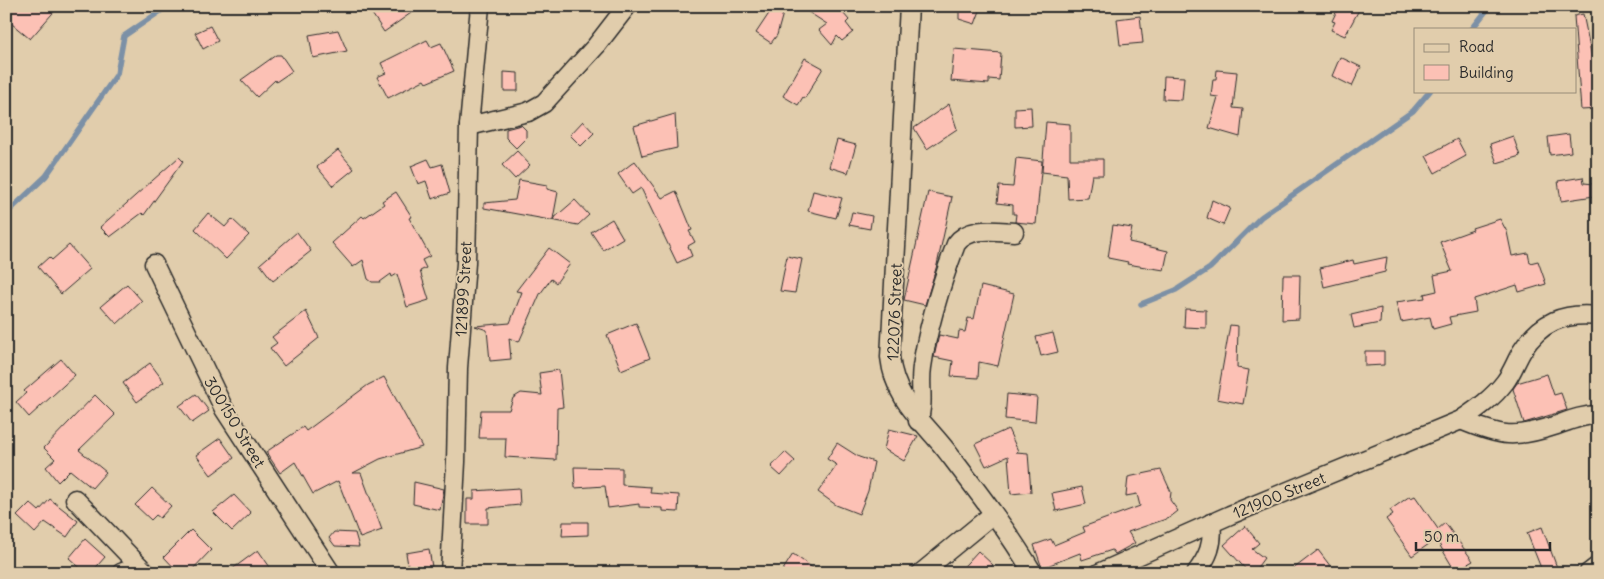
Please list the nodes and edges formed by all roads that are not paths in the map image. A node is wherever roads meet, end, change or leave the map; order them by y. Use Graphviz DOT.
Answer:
graph roads {
  1 [pos="480,6"];
  2 [pos="627,6"];
  3 [pos="909,6"];
  4 [pos="469,126"];
  5 [pos="1014,232"];
  6 [pos="154,264"];
  7 [pos="1598,316"];
  8 [pos="1598,415"];
  9 [pos="1461,420"];
  10 [pos="918,421"];
  11 [pos="75,499"];
  12 [pos="993,514"];
  13 [pos="1211,523"];
  14 [pos="1598,560"];
  15 [pos="143,569"];
  16 [pos="1585,570"];
  17 [pos="121,573"];
  18 [pos="331,573"];
  19 [pos="450,573"];
  20 [pos="921,573"];
  21 [pos="1033,573"];
  22 [pos="1099,573"];
  23 [pos="1196,573"];
  1 -- 4 [label="street, 121899 Street"];
  2 -- 4 [label="street"];
  3 -- 10 [label="street, 122076 Street"];
  4 -- 19 [label="street, 121899 Street"];
  5 -- 10 [label="street"];
  6 -- 18 [label="street, 300150 Street"];
  7 -- 9 [label="street, 121900 Street"];
  8 -- 9 [label="street"];
  9 -- 13 [label="street, 121900 Street"];
  10 -- 12 [label="street, 122076 Street"];
  11 -- 15 [label="street"];
  12 -- 20 [label="street"];
  12 -- 21 [label="street, 122076 Street"];
  13 -- 22 [label="street, 121900 Street"];
  13 -- 23 [label="street"];
  14 -- 16 [label="lane"];
  15 -- 17 [label="street"];
}
